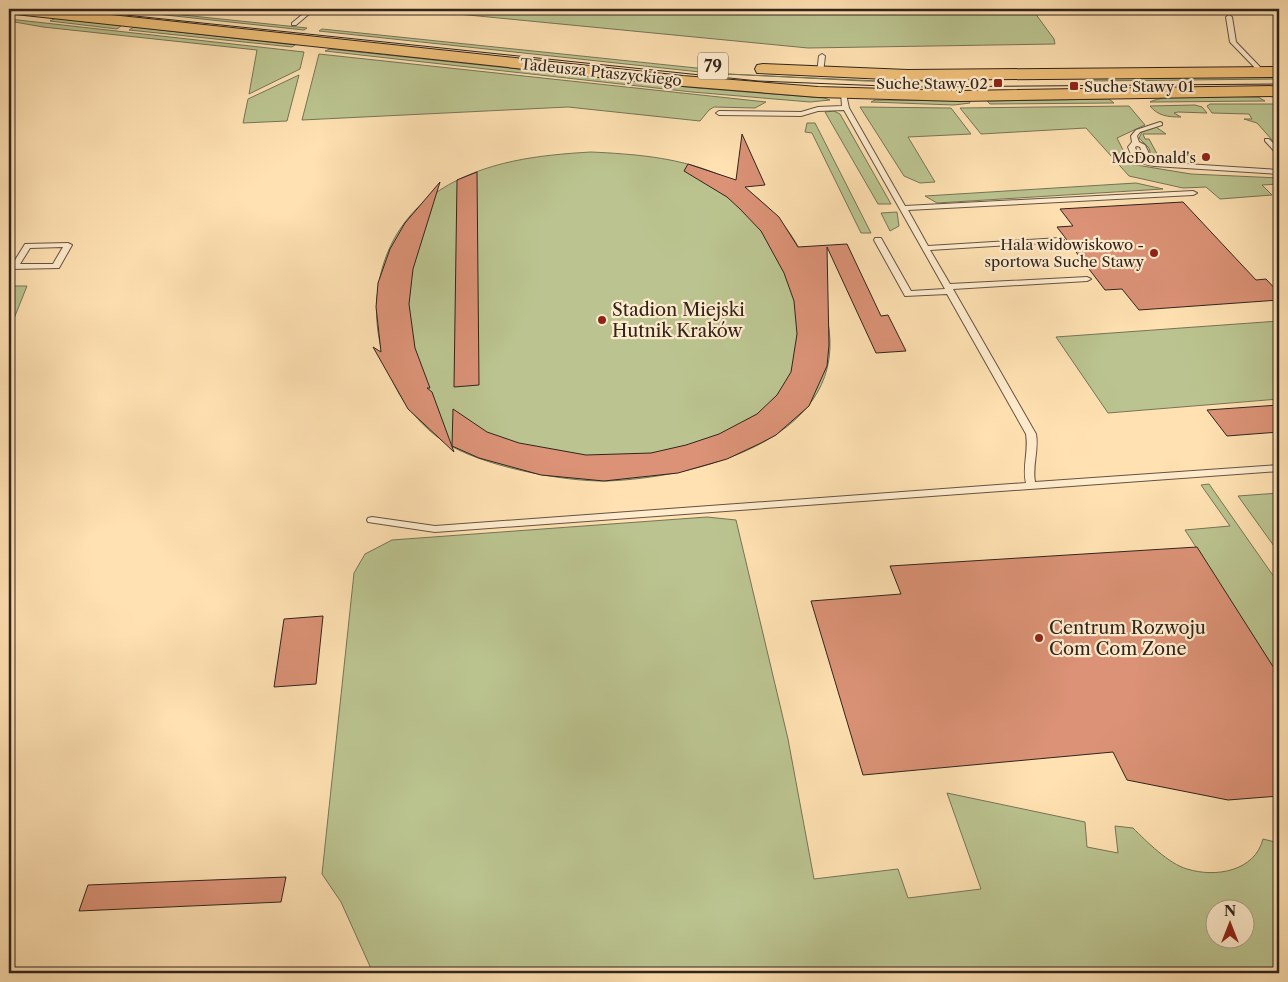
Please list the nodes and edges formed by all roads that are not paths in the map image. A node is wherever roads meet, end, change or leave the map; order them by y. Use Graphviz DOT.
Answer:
graph roads {
  1 [pos="15,9"];
  2 [pos="150,9"];
  3 [pos="312,9"];
  4 [pos="1228,17"];
  5 [pos="294,24"];
  6 [pos="594,55"];
  7 [pos="822,56"];
  8 [pos="748,68"];
  9 [pos="780,71"];
  10 [pos="820,73"];
  11 [pos="1274,81"];
  12 [pos="733,86"];
  13 [pos="845,101"];
  14 [pos="720,113"];
  15 [pos="1160,124"];
  16 [pos="1267,140"];
  17 [pos="1136,143"];
  18 [pos="1279,153"];
  19 [pos="1154,164"];
  20 [pos="1279,172"];
  21 [pos="1193,192"];
  22 [pos="903,208"];
  23 [pos="878,240"];
  24 [pos="1060,240"];
  25 [pos="926,248"];
  26 [pos="11,267"];
  27 [pos="1087,279"];
  28 [pos="949,289"];
  29 [pos="1279,468"];
  30 [pos="1031,485"];
  31 [pos="372,520"];
  1 -- 12 [label="main road, Tadeusza Ptaszyckiego / 79"];
  2 -- 5 [label="main road, Tadeusza Ptaszyckiego"];
  3 -- 5 [label="lane"];
  4 -- 11 [label="lane"];
  5 -- 6 [label="main road, Tadeusza Ptaszyckiego"];
  7 -- 10 [label="lane"];
  8 -- 9 [label="main road, 79"];
  9 -- 10 [label="main road, 79"];
  9 -- 12 [label="main road"];
  10 -- 11 [label="main road, 79"];
  11 -- 13 [label="main road, Tadeusza Ptaszyckiego / 79"];
  12 -- 13 [label="main road, Tadeusza Ptaszyckiego / 79"];
  13 -- 14 [label="lane"];
  13 -- 22 [label="lane"];
  15 -- 17 [label="lane"];
  16 -- 18 [label="lane"];
  17 -- 19 [label="lane"];
  17 -- 19 [label="lane"];
  19 -- 20 [label="lane"];
  21 -- 22 [label="lane"];
  22 -- 25 [label="lane"];
  23 -- 28 [label="lane"];
  24 -- 25 [label="lane"];
  25 -- 28 [label="lane"];
  26 -- 26 [label="lane"];
  27 -- 28 [label="lane"];
  28 -- 30 [label="lane"];
  29 -- 30 [label="lane"];
  30 -- 31 [label="lane"];
}
